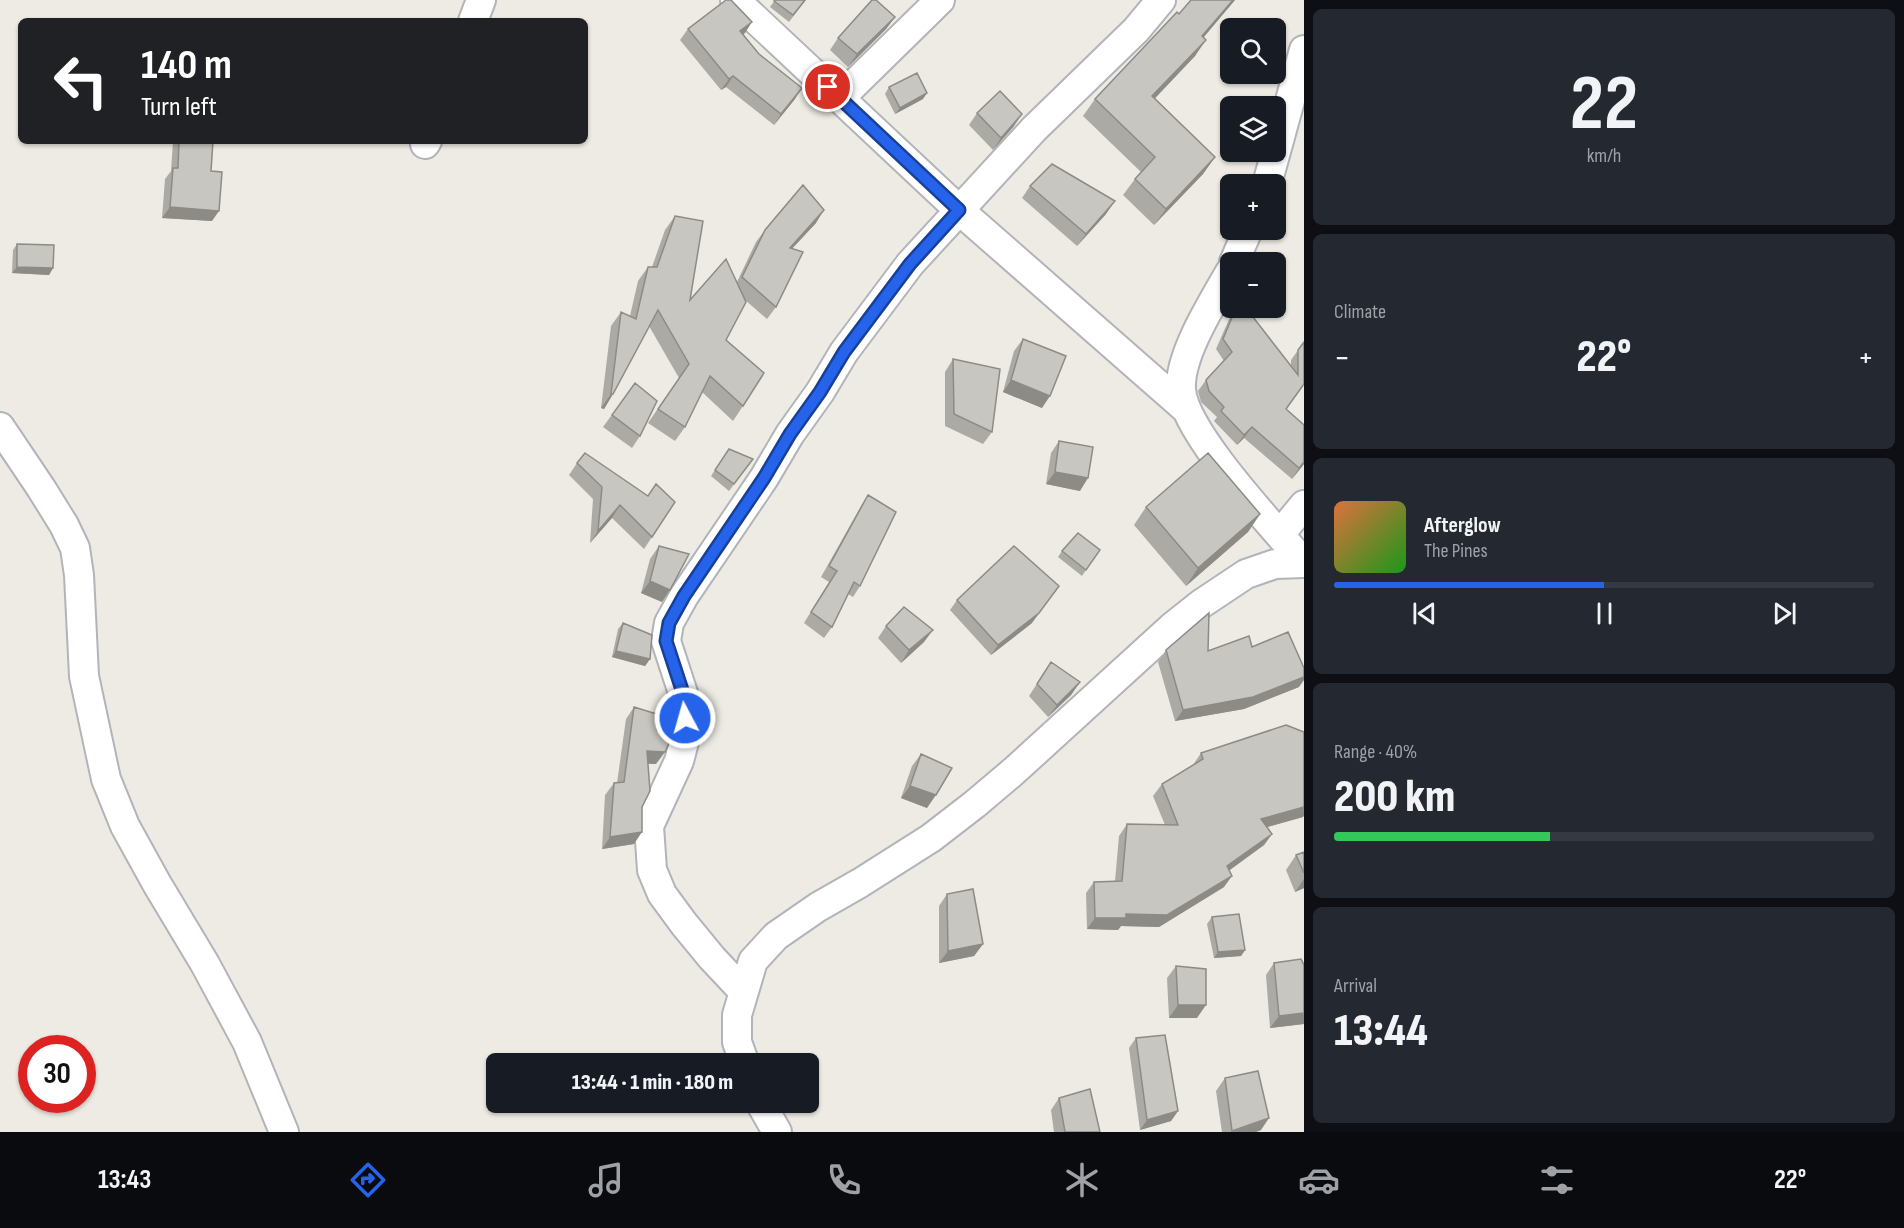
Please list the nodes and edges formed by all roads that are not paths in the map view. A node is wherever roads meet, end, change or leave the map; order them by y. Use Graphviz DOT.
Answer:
graph roads {
  1 [pos="481,0"];
  2 [pos="735,0"];
  3 [pos="940,0"];
  4 [pos="1161,0"];
  5 [pos="474,18"];
  6 [pos="1304,50"];
  7 [pos="840,98"];
  8 [pos="1270,174"];
  9 [pos="959,210"];
  10 [pos="1220,290"];
  11 [pos="1186,409"];
  12 [pos="0,427"];
  13 [pos="1304,505"];
  14 [pos="1280,534"];
  15 [pos="743,991"];
  16 [pos="741,1053"];
  17 [pos="766,1113"];
  18 [pos="284,1132"];
  19 [pos="777,1132"];
  1 -- 5 [label="street"];
  2 -- 7 [label="street"];
  3 -- 7 [label="street"];
  4 -- 9 [label="street"];
  6 -- 8 [label="street"];
  7 -- 9 [label="street"];
  9 -- 11 [label="street"];
  9 -- 15 [label="street"];
  10 -- 11 [label="street"];
  11 -- 14 [label="street"];
  12 -- 18 [label="street"];
  13 -- 14 [label="street"];
  14 -- 15 [label="street"];
  15 -- 16 [label="street"];
  17 -- 19 [label="street"];
}
